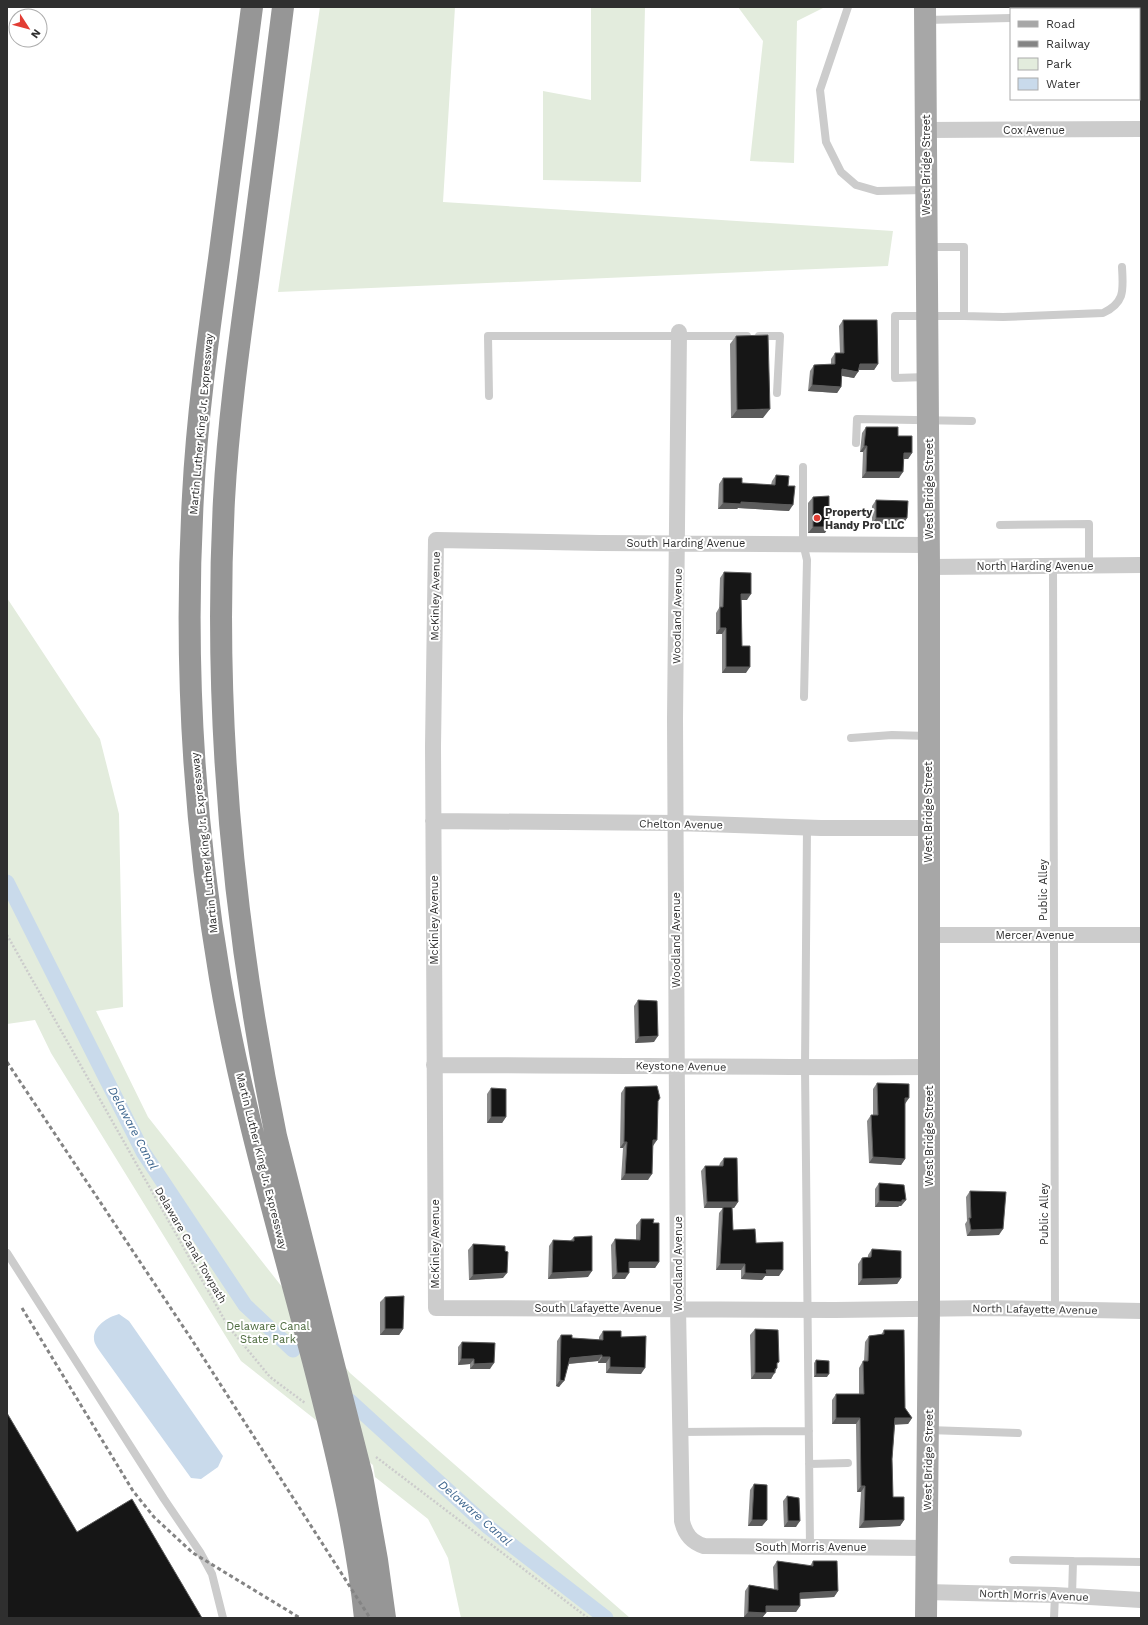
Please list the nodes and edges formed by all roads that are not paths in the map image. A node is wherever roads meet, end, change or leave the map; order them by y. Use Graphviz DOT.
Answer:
graph roads {
  1 [pos="252,7"];
  2 [pos="284,7"];
  3 [pos="848,7"];
  4 [pos="1134,7"];
  5 [pos="1141,7"];
  6 [pos="925,14"];
  7 [pos="1010,18"];
  8 [pos="1141,129"];
  9 [pos="926,130"];
  10 [pos="926,190"];
  11 [pos="927,247"];
  12 [pos="1122,267"];
  13 [pos="927,316"];
  14 [pos="964,316"];
  15 [pos="679,334"];
  16 [pos="928,377"];
  17 [pos="777,393"];
  18 [pos="489,396"];
  19 [pos="928,420"];
  20 [pos="972,421"];
  21 [pos="856,443"];
  22 [pos="803,467"];
  23 [pos="1000,525"];
  24 [pos="442,540"];
  25 [pos="678,543"];
  26 [pos="803,543"];
  27 [pos="929,545"];
  28 [pos="1089,565"];
  29 [pos="1141,565"];
  30 [pos="1053,566"];
  31 [pos="929,567"];
  32 [pos="804,697"];
  33 [pos="928,736"];
  34 [pos="851,738"];
  35 [pos="434,822"];
  36 [pos="676,823"];
  37 [pos="807,827"];
  38 [pos="928,828"];
  39 [pos="928,935"];
  40 [pos="1054,935"];
  41 [pos="1141,935"];
  42 [pos="434,1065"];
  43 [pos="677,1066"];
  44 [pos="929,1067"];
  45 [pos="805,1068"];
  46 [pos="7,1253"];
  47 [pos="436,1308"];
  48 [pos="678,1308"];
  49 [pos="929,1309"];
  50 [pos="806,1310"];
  51 [pos="1055,1310"];
  52 [pos="1141,1311"];
  53 [pos="311,1312"];
  54 [pos="928,1430"];
  55 [pos="808,1431"];
  56 [pos="680,1432"];
  57 [pos="1018,1433"];
  58 [pos="848,1463"];
  59 [pos="809,1464"];
  60 [pos="696,1544"];
  61 [pos="810,1547"];
  62 [pos="927,1548"];
  63 [pos="1013,1560"];
  64 [pos="1073,1561"];
  65 [pos="1141,1562"];
  66 [pos="926,1592"];
  67 [pos="1055,1595"];
  68 [pos="1072,1596"];
  69 [pos="1141,1600"];
  70 [pos="364,1613"];
  71 [pos="223,1618"];
  72 [pos="385,1618"];
  73 [pos="926,1618"];
  74 [pos="1054,1618"];
  1 -- 53 [label="highway, Martin Luther King Jr. Expressway"];
  2 -- 53 [label="highway, Martin Luther King Jr. Expressway"];
  3 -- 10 [label="lane"];
  4 -- 5 [label="lane"];
  6 -- 7 [label="lane"];
  6 -- 9 [label="main road, West Bridge Street"];
  8 -- 9 [label="street, Cox Avenue"];
  9 -- 10 [label="main road, West Bridge Street"];
  10 -- 11 [label="main road, West Bridge Street"];
  11 -- 13 [label="main road, West Bridge Street"];
  11 -- 14 [label="lane"];
  12 -- 14 [label="lane"];
  13 -- 14 [label="lane"];
  13 -- 16 [label="main road, West Bridge Street"];
  13 -- 16 [label="lane"];
  15 -- 17 [label="lane"];
  15 -- 18 [label="lane"];
  15 -- 25 [label="street, Woodland Avenue"];
  16 -- 19 [label="main road, West Bridge Street"];
  19 -- 20 [label="lane"];
  19 -- 21 [label="lane"];
  19 -- 27 [label="main road, West Bridge Street"];
  22 -- 26 [label="lane"];
  23 -- 28 [label="lane"];
  24 -- 25 [label="street, South Harding Avenue"];
  24 -- 35 [label="street, McKinley Avenue"];
  25 -- 26 [label="street, South Harding Avenue"];
  25 -- 36 [label="street, Woodland Avenue"];
  26 -- 27 [label="street, South Harding Avenue"];
  26 -- 32 [label="lane"];
  27 -- 31 [label="main road, West Bridge Street"];
  28 -- 29 [label="street, North Harding Avenue"];
  28 -- 30 [label="street, North Harding Avenue"];
  30 -- 31 [label="street, North Harding Avenue"];
  30 -- 40 [label="lane, Public Alley"];
  31 -- 33 [label="main road, West Bridge Street"];
  33 -- 34 [label="lane"];
  33 -- 38 [label="main road, West Bridge Street"];
  35 -- 36 [label="street, Chelton Avenue"];
  35 -- 42 [label="street, McKinley Avenue"];
  36 -- 37 [label="street, Chelton Avenue"];
  36 -- 43 [label="street, Woodland Avenue"];
  37 -- 38 [label="street, Chelton Avenue"];
  37 -- 45 [label="lane"];
  38 -- 39 [label="main road, West Bridge Street"];
  39 -- 40 [label="street, Mercer Avenue"];
  39 -- 44 [label="main road, West Bridge Street"];
  40 -- 41 [label="street, Mercer Avenue"];
  40 -- 51 [label="lane, Public Alley"];
  42 -- 43 [label="street, Keystone Avenue"];
  42 -- 47 [label="street, McKinley Avenue"];
  43 -- 45 [label="street, Keystone Avenue"];
  43 -- 48 [label="street, Woodland Avenue"];
  44 -- 45 [label="street, Keystone Avenue"];
  44 -- 49 [label="main road, West Bridge Street"];
  45 -- 50 [label="lane"];
  46 -- 71 [label="lane"];
  47 -- 48 [label="street, South Lafayette Avenue"];
  48 -- 50 [label="street, South Lafayette Avenue"];
  48 -- 56 [label="street, Woodland Avenue"];
  49 -- 50 [label="street, South Lafayette Avenue"];
  49 -- 51 [label="street, North Lafayette Avenue"];
  49 -- 54 [label="main road, West Bridge Street"];
  50 -- 55 [label="lane"];
  51 -- 52 [label="street, North Lafayette Avenue"];
  53 -- 70 [label="highway, Martin Luther King Jr. Expressway"];
  53 -- 72 [label="highway, Martin Luther King Jr. Expressway"];
  54 -- 57 [label="lane"];
  54 -- 62 [label="main road, West Bridge Street"];
  55 -- 56 [label="lane"];
  55 -- 59 [label="lane"];
  56 -- 60 [label="street, Woodland Avenue"];
  58 -- 59 [label="lane"];
  59 -- 61 [label="lane"];
  60 -- 61 [label="street, South Morris Avenue"];
  61 -- 62 [label="street, South Morris Avenue"];
  62 -- 66 [label="main road, West Bridge Street"];
  63 -- 64 [label="lane"];
  64 -- 65 [label="lane"];
  64 -- 68 [label="lane"];
  66 -- 67 [label="street, North Morris Avenue"];
  66 -- 73 [label="main road, West Bridge Street"];
  67 -- 68 [label="street, North Morris Avenue"];
  67 -- 74 [label="lane"];
  68 -- 69 [label="street, North Morris Avenue"];
}
